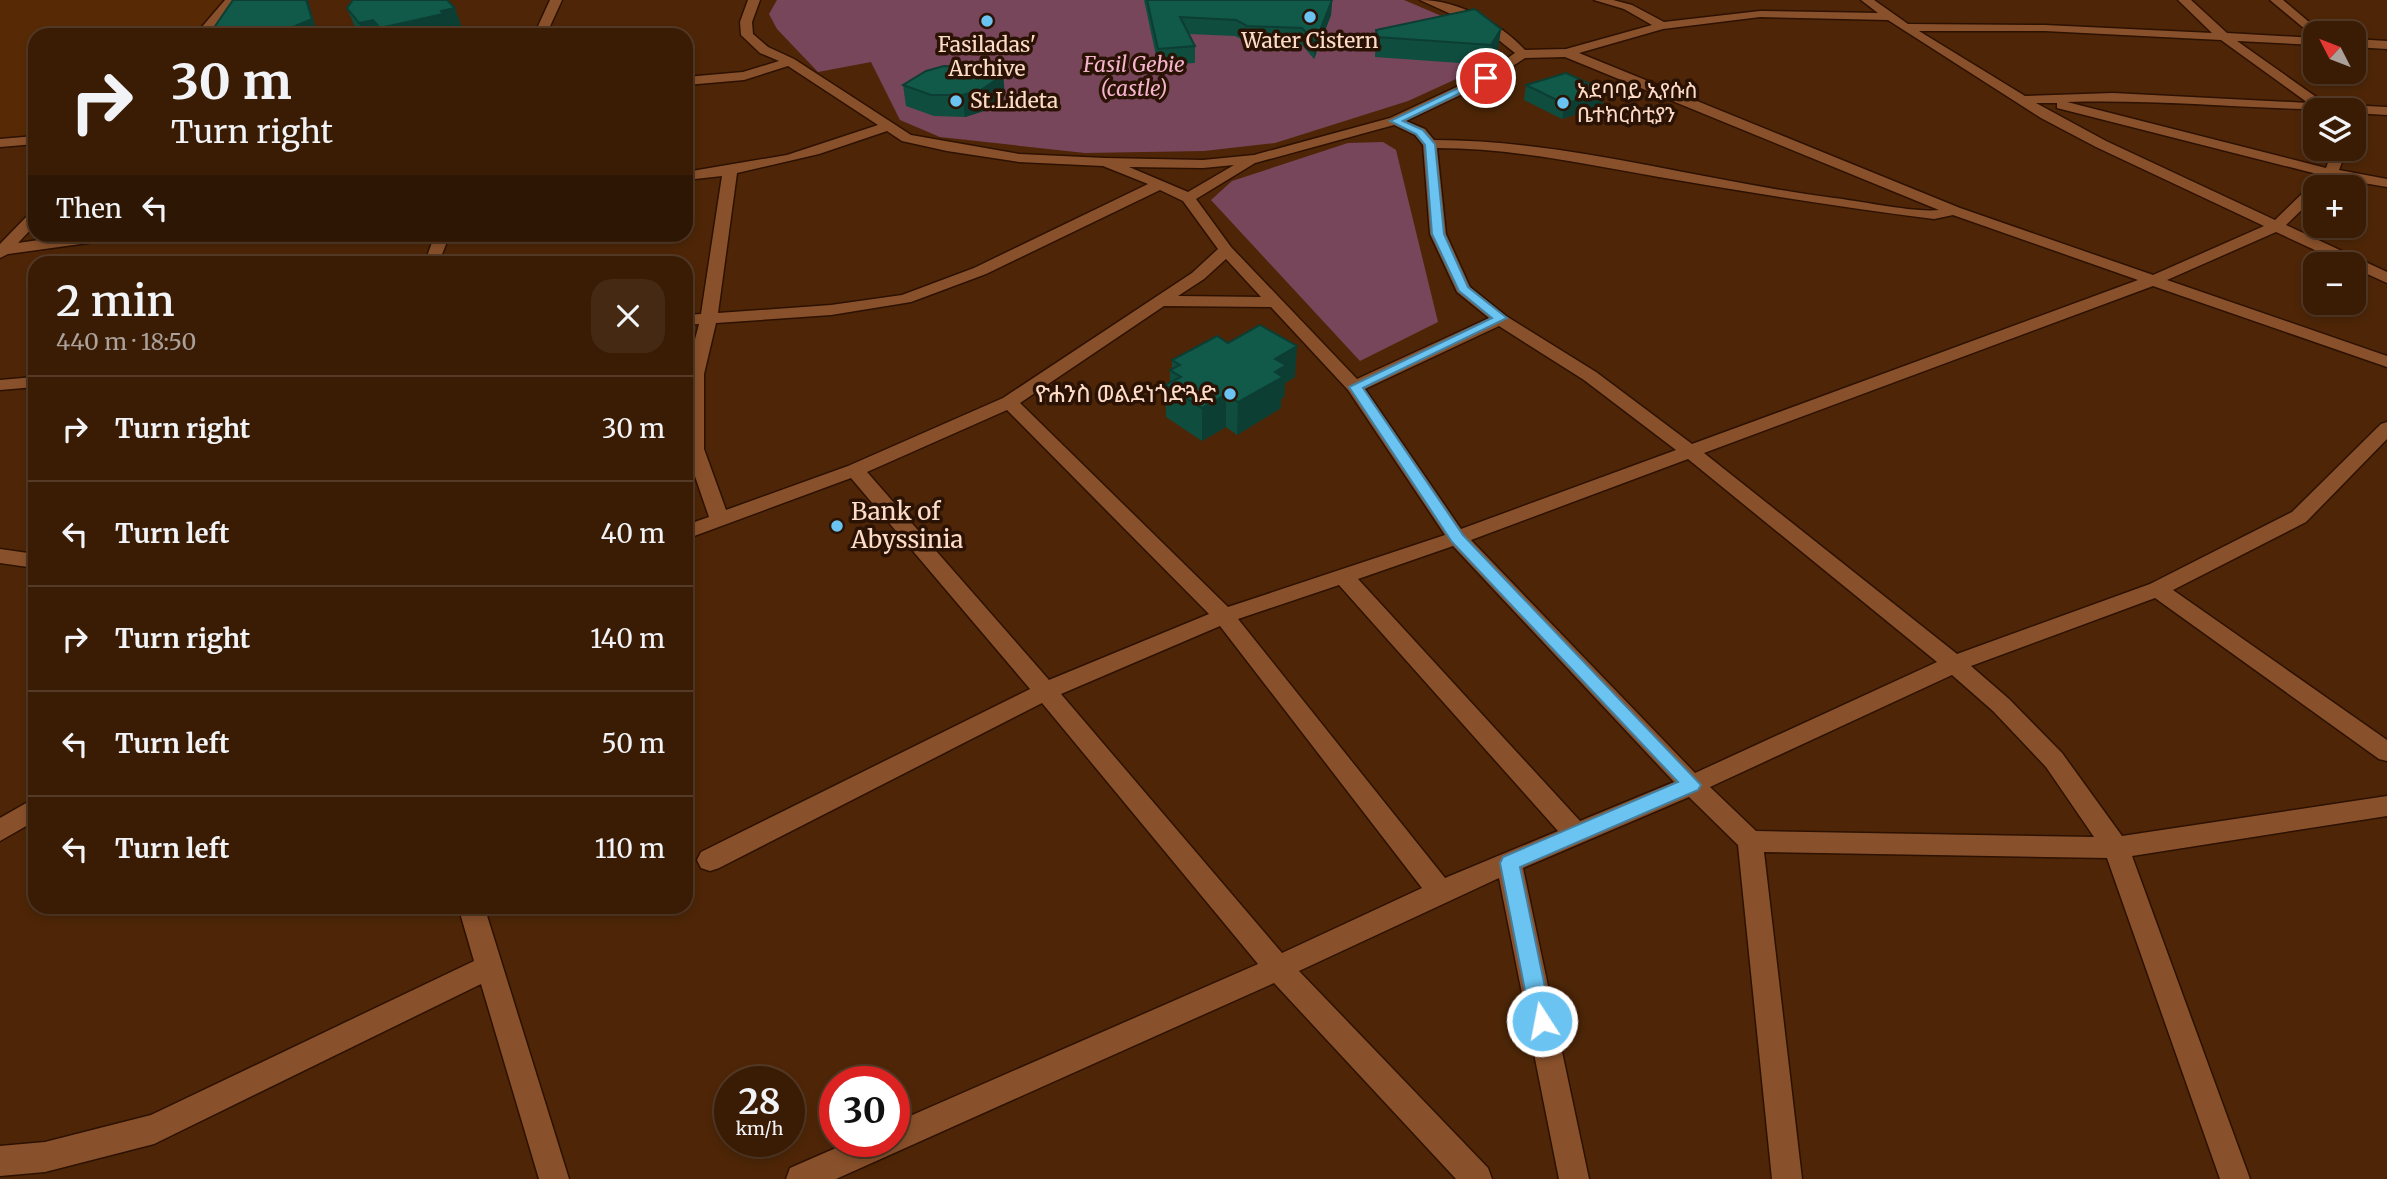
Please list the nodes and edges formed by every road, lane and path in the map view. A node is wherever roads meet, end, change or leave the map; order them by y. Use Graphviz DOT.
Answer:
graph roads {
  1 [pos="231,0"];
  2 [pos="556,0"];
  3 [pos="754,0"];
  4 [pos="1426,0"];
  5 [pos="1600,0"];
  6 [pos="1867,0"];
  7 [pos="2184,0"];
  8 [pos="2276,0"];
  9 [pos="1625,3"];
  10 [pos="1892,17"];
  11 [pos="2303,22"];
  12 [pos="1662,26"];
  13 [pos="1905,27"];
  14 [pos="207,28"];
  15 [pos="543,28"];
  16 [pos="2223,36"];
  17 [pos="2303,40"];
  18 [pos="2366,44"];
  19 [pos="2387,45"];
  20 [pos="1567,53"];
  21 [pos="1522,54"];
  22 [pos="790,62"];
  23 [pos="693,80"];
  24 [pos="2309,98"];
  25 [pos="2050,99"];
  26 [pos="2021,100"];
  27 [pos="2303,107"];
  28 [pos="2366,110"];
  29 [pos="2387,111"];
  30 [pos="1395,121"];
  31 [pos="888,126"];
  32 [pos="28,141"];
  33 [pos="0,143"];
  34 [pos="1430,144"];
  35 [pos="1255,159"];
  36 [pos="2336,161"];
  37 [pos="1105,162"];
  38 [pos="730,172"];
  39 [pos="2331,173"];
  40 [pos="693,175"];
  41 [pos="2387,183"];
  42 [pos="1160,184"];
  43 [pos="1188,198"];
  44 [pos="2303,201"];
  45 [pos="1955,212"];
  46 [pos="28,223"];
  47 [pos="2278,225"];
  48 [pos="35,242"];
  49 [pos="4,245"];
  50 [pos="1226,250"];
  51 [pos="2387,278"];
  52 [pos="2154,280"];
  53 [pos="1163,301"];
  54 [pos="1275,302"];
  55 [pos="709,318"];
  56 [pos="1500,318"];
  57 [pos="693,319"];
  58 [pos="2387,362"];
  59 [pos="28,383"];
  60 [pos="0,385"];
  61 [pos="1355,387"];
  62 [pos="1009,402"];
  63 [pos="2387,428"];
  64 [pos="1692,453"];
  65 [pos="855,470"];
  66 [pos="720,521"];
  67 [pos="693,530"];
  68 [pos="1457,538"];
  69 [pos="0,556"];
  70 [pos="28,560"];
  71 [pos="1344,577"];
  72 [pos="2157,589"];
  73 [pos="1224,617"];
  74 [pos="1954,664"];
  75 [pos="1045,691"];
  76 [pos="2387,751"];
  77 [pos="1692,785"];
  78 [pos="2387,806"];
  79 [pos="28,813"];
  80 [pos="0,831"];
  81 [pos="1576,834"];
  82 [pos="1750,841"];
  83 [pos="2116,848"];
  84 [pos="710,860"];
  85 [pos="1509,863"];
  86 [pos="1440,892"];
  87 [pos="473,914"];
  88 [pos="489,967"];
  89 [pos="1278,968"];
  90 [pos="910,1131"];
  91 [pos="851,1157"];
  92 [pos="0,1161"];
  93 [pos="554,1179"];
  94 [pos="801,1179"];
  95 [pos="1477,1179"];
  96 [pos="1574,1179"];
  97 [pos="1787,1179"];
  98 [pos="2235,1179"];
  1 -- 14 [label="street"];
  2 -- 15 [label="street"];
  3 -- 22 [label="street"];
  4 -- 21 [label="street"];
  5 -- 9 [label="street"];
  6 -- 10 [label="street"];
  7 -- 16 [label="street"];
  8 -- 11 [label="street"];
  9 -- 12 [label="street"];
  10 -- 12 [label="street"];
  10 -- 13 [label="street"];
  12 -- 20 [label="street"];
  13 -- 16 [label="street"];
  13 -- 26 [label="street"];
  16 -- 17 [label="street"];
  16 -- 24 [label="street"];
  18 -- 19 [label="street"];
  20 -- 21 [label="street"];
  20 -- 45 [label="street"];
  21 -- 30 [label="street"];
  22 -- 23 [label="street"];
  22 -- 31 [label="street"];
  25 -- 26 [label="street"];
  25 -- 27 [label="street"];
  25 -- 39 [label="street"];
  26 -- 47 [label="street"];
  28 -- 29 [label="street"];
  30 -- 34 [label="street"];
  30 -- 35 [label="street"];
  31 -- 37 [label="street"];
  31 -- 38 [label="street"];
  32 -- 33 [label="street"];
  34 -- 45 [label="street"];
  34 -- 56 [label="street"];
  35 -- 37 [label="street"];
  35 -- 43 [label="street"];
  36 -- 39 [label="street"];
  37 -- 42 [label="street"];
  38 -- 40 [label="street"];
  38 -- 55 [label="street"];
  39 -- 41 [label="street"];
  42 -- 43 [label="street"];
  42 -- 55 [label="street"];
  43 -- 50 [label="street"];
  44 -- 47 [label="street"];
  45 -- 52 [label="street"];
  46 -- 49 [label="street"];
  47 -- 51 [label="street"];
  47 -- 52 [label="street"];
  48 -- 49 [label="street"];
  50 -- 53 [label="street"];
  50 -- 54 [label="street"];
  52 -- 58 [label="street"];
  52 -- 64 [label="street"];
  53 -- 54 [label="street"];
  53 -- 62 [label="street"];
  54 -- 61 [label="street"];
  55 -- 57 [label="street"];
  55 -- 66 [label="street"];
  56 -- 61 [label="street"];
  56 -- 64 [label="street"];
  59 -- 60 [label="street"];
  61 -- 68 [label="street"];
  62 -- 65 [label="street"];
  62 -- 73 [label="street"];
  63 -- 72 [label="street"];
  64 -- 68 [label="street"];
  64 -- 74 [label="street"];
  65 -- 66 [label="street"];
  65 -- 75 [label="street"];
  66 -- 67 [label="street"];
  68 -- 71 [label="street"];
  68 -- 77 [label="street"];
  69 -- 70 [label="street"];
  71 -- 73 [label="street"];
  71 -- 81 [label="street"];
  72 -- 74 [label="street"];
  72 -- 76 [label="street"];
  73 -- 75 [label="street"];
  73 -- 86 [label="street"];
  74 -- 77 [label="street"];
  74 -- 83 [label="street"];
  75 -- 84 [label="street"];
  75 -- 89 [label="street"];
  77 -- 81 [label="street"];
  77 -- 82 [label="street"];
  78 -- 83 [label="street"];
  79 -- 80 [label="street"];
  81 -- 85 [label="street"];
  82 -- 83 [label="street"];
  82 -- 97 [label="street"];
  83 -- 98 [label="street"];
  85 -- 86 [label="street"];
  85 -- 96 [label="street"];
  86 -- 89 [label="street"];
  87 -- 88 [label="street"];
  88 -- 92 [label="street"];
  88 -- 93 [label="street"];
  89 -- 90 [label="street"];
  89 -- 95 [label="street"];
  91 -- 94 [label="street"];
}
